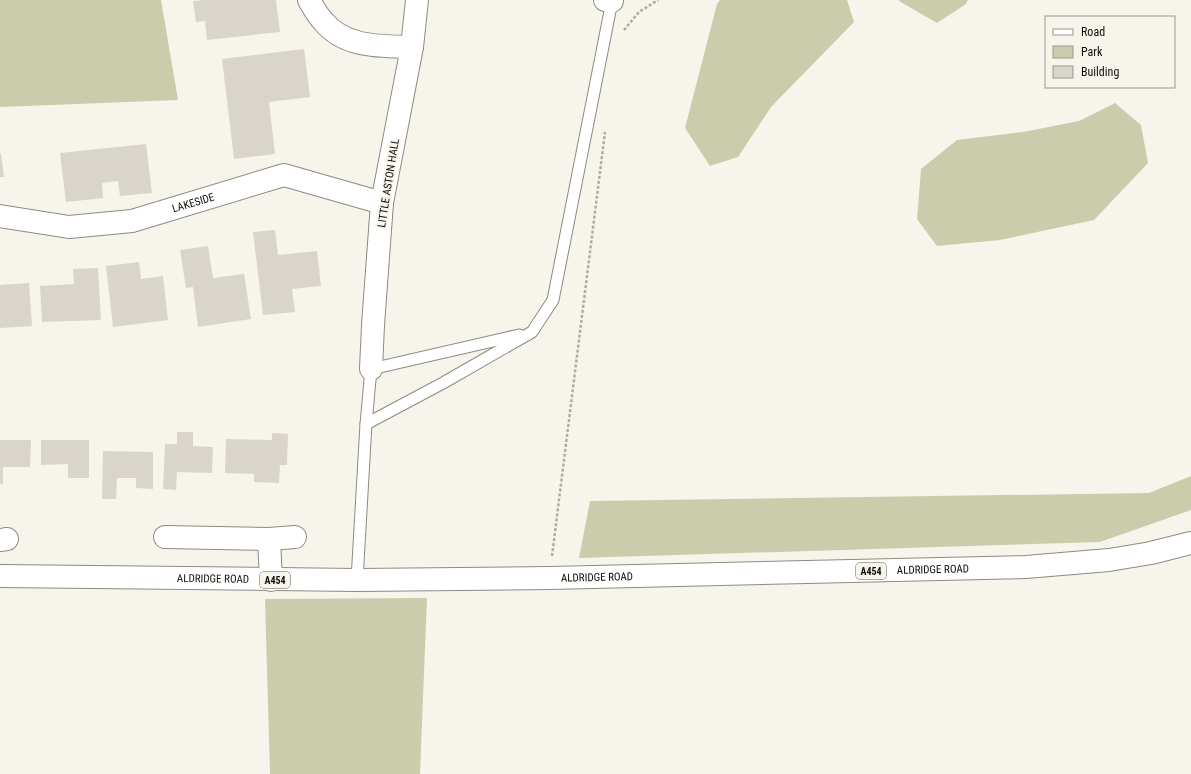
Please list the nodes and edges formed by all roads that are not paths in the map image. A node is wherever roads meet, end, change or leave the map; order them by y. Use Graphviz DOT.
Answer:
graph roads {
  1 [pos="309,0"];
  2 [pos="417,0"];
  3 [pos="610,0"];
  4 [pos="412,47"];
  5 [pos="382,203"];
  6 [pos="0,216"];
  7 [pos="532,332"];
  8 [pos="371,369"];
  9 [pos="366,424"];
  10 [pos="165,537"];
  11 [pos="295,537"];
  12 [pos="269,539"];
  13 [pos="1191,543"];
  14 [pos="0,576"];
  15 [pos="271,580"];
  16 [pos="357,580"];
  1 -- 4 [label="main road"];
  2 -- 4 [label="main road, LITTLE ASTON HALL"];
  3 -- 7 [label="lane"];
  4 -- 5 [label="main road, LITTLE ASTON HALL"];
  5 -- 6 [label="main road, LAKESIDE"];
  5 -- 8 [label="main road, LITTLE ASTON HALL"];
  7 -- 8 [label="lane"];
  7 -- 9 [label="lane"];
  8 -- 9 [label="lane"];
  9 -- 16 [label="lane"];
  10 -- 12 [label="main road"];
  11 -- 12 [label="main road"];
  12 -- 15 [label="main road"];
  13 -- 16 [label="main road, ALDRIDGE ROAD / A454"];
  14 -- 15 [label="main road, ALDRIDGE ROAD / A454"];
  15 -- 16 [label="main road, ALDRIDGE ROAD / A454"];
}
